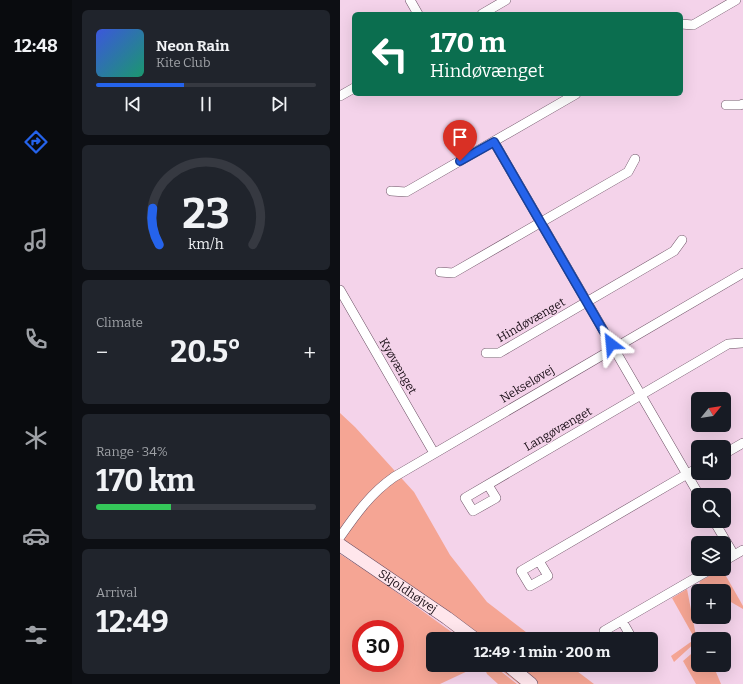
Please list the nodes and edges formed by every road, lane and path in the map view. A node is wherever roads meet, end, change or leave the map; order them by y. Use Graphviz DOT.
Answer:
graph roads {
  1 [pos="410,0"];
  2 [pos="506,0"];
  3 [pos="736,0"];
  4 [pos="417,12"];
  5 [pos="485,12"];
  6 [pos="683,24"];
  7 [pos="352,89"];
  8 [pos="340,96"];
  9 [pos="573,96"];
  10 [pos="743,104"];
  11 [pos="726,105"];
  12 [pos="494,142"];
  13 [pos="635,159"];
  14 [pos="391,191"];
  15 [pos="541,222"];
  16 [pos="682,240"];
  17 [pos="440,272"];
  18 [pos="743,273"];
  19 [pos="340,290"];
  20 [pos="587,302"];
  21 [pos="742,343"];
  22 [pos="613,348"];
  23 [pos="486,353"];
  24 [pos="640,395"];
  25 [pos="743,443"];
  26 [pos="731,450"];
  27 [pos="434,453"];
  28 [pos="691,472"];
  29 [pos="687,475"];
  30 [pos="488,484"];
  31 [pos="695,488"];
  32 [pos="718,528"];
  33 [pos="340,537"];
  34 [pos="340,544"];
  35 [pos="743,550"];
  36 [pos="734,555"];
  37 [pos="731,557"];
  38 [pos="539,561"];
  39 [pos="699,576"];
  40 [pos="622,621"];
  41 [pos="466,632"];
  42 [pos="605,632"];
  43 [pos="628,632"];
  44 [pos="516,672"];
  45 [pos="531,684"];
  1 -- 4 [label="street"];
  2 -- 5 [label="street"];
  3 -- 6 [label="street"];
  7 -- 8 [label="street"];
  9 -- 12 [label="street"];
  10 -- 11 [label="street"];
  12 -- 14 [label="street"];
  12 -- 15 [label="street"];
  13 -- 15 [label="street"];
  15 -- 17 [label="street"];
  15 -- 20 [label="street"];
  16 -- 20 [label="street, Hindøvænget"];
  18 -- 22 [label="street, Nekseløvej"];
  19 -- 27 [label="street, Kyøvænget"];
  20 -- 22 [label="street"];
  20 -- 23 [label="street, Hindøvænget"];
  21 -- 24 [label="street, Langøvænget"];
  22 -- 24 [label="street"];
  22 -- 27 [label="street, Nekseløvej"];
  24 -- 29 [label="street"];
  24 -- 30 [label="street, Langøvænget"];
  25 -- 26 [label="street"];
  27 -- 33 [label="street, Nekseløvej"];
  28 -- 29 [label="street"];
  29 -- 31 [label="street"];
  29 -- 38 [label="street"];
  32 -- 36 [label="street"];
  34 -- 41 [label="street, Skjoldhøjvej"];
  35 -- 36 [label="street"];
  36 -- 37 [label="street"];
  39 -- 40 [label="street"];
  40 -- 42 [label="street"];
  40 -- 43 [label="street"];
  44 -- 45 [label="street"];
}
